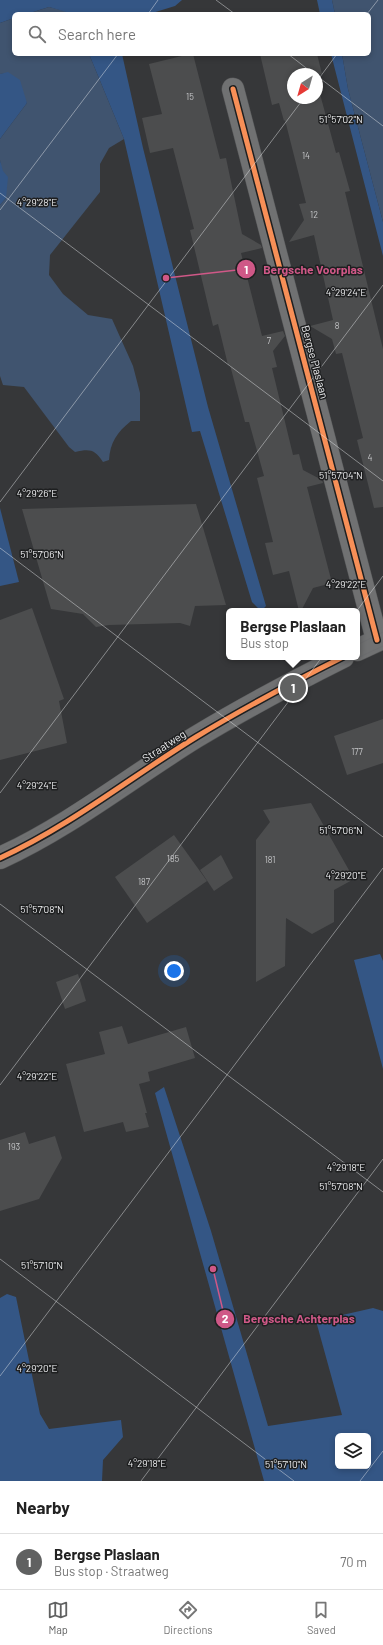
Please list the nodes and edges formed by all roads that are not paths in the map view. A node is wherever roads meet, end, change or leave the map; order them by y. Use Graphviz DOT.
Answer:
graph roads {
  1 [pos="233,89"];
  2 [pos="380,639"];
  3 [pos="360,649"];
  4 [pos="337,660"];
  5 [pos="0,858"];
  1 -- 2 [label="street, Bergse Plaslaan"];
  2 -- 3 [label="street"];
  4 -- 5 [label="street, Straatweg"];
}
